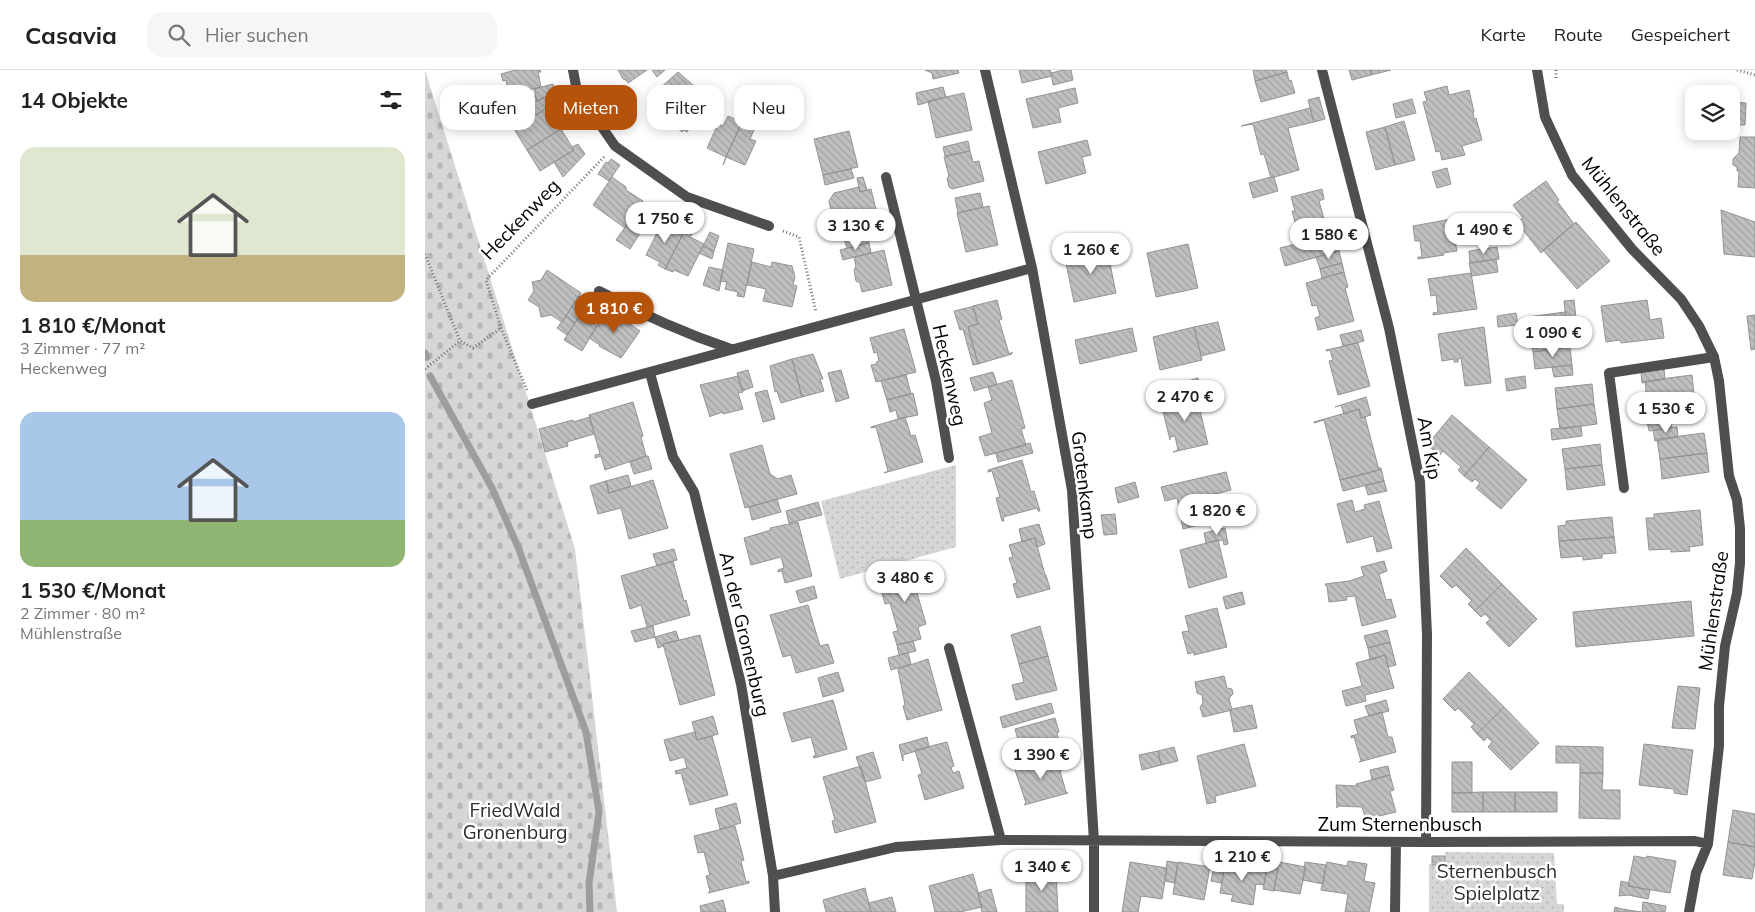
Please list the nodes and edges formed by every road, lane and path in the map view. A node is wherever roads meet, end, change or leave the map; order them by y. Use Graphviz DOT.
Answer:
graph roads {
  1 [pos="573,70"];
  2 [pos="985,70"];
  3 [pos="1323,70"];
  4 [pos="1537,70"];
  5 [pos="1737,70"];
  6 [pos="1755,75"];
  7 [pos="615,146"];
  8 [pos="886,176"];
  9 [pos="769,226"];
  10 [pos="425,254"];
  11 [pos="1032,268"];
  12 [pos="599,291"];
  13 [pos="915,299"];
  14 [pos="819,327"];
  15 [pos="501,328"];
  16 [pos="460,341"];
  17 [pos="731,350"];
  18 [pos="1714,357"];
  19 [pos="425,369"];
  20 [pos="650,372"];
  21 [pos="533,404"];
  22 [pos="949,458"];
  23 [pos="1624,488"];
  24 [pos="949,648"];
  25 [pos="1001,840"];
  26 [pos="1094,841"];
  27 [pos="1396,842"];
  28 [pos="1427,842"];
  29 [pos="1708,844"];
  30 [pos="773,876"];
  31 [pos="775,912"];
  32 [pos="1094,912"];
  33 [pos="1395,912"];
  34 [pos="1689,912"];
  1 -- 7 [label="street"];
  2 -- 11 [label="street, Grotenkamp"];
  3 -- 28 [label="street, Am Kip"];
  4 -- 18 [label="street, Mühlenstraße"];
  5 -- 6 [label="path"];
  7 -- 9 [label="street"];
  7 -- 15 [label="path, Heckenweg"];
  8 -- 13 [label="street, Heckenweg"];
  9 -- 14 [label="path"];
  10 -- 16 [label="path"];
  11 -- 13 [label="street"];
  11 -- 26 [label="street, Grotenkamp"];
  12 -- 17 [label="street"];
  13 -- 14 [label="street"];
  13 -- 22 [label="street, Heckenweg"];
  14 -- 17 [label="street"];
  15 -- 16 [label="path"];
  15 -- 21 [label="path"];
  16 -- 19 [label="path"];
  17 -- 20 [label="street"];
  18 -- 23 [label="street"];
  18 -- 29 [label="street, Mühlenstraße"];
  20 -- 21 [label="street"];
  20 -- 30 [label="street, An der Gronenburg"];
  24 -- 25 [label="street"];
  25 -- 26 [label="street, Zum Sternenbusch"];
  25 -- 30 [label="street, Zum Sternenbusch"];
  26 -- 27 [label="street, Zum Sternenbusch"];
  26 -- 32 [label="street, Grotenkamp"];
  27 -- 28 [label="street, Zum Sternenbusch"];
  27 -- 33 [label="street"];
  28 -- 29 [label="street, Zum Sternenbusch"];
  29 -- 34 [label="street, Mühlenstraße"];
  30 -- 31 [label="street, An der Gronenburg"];
}
